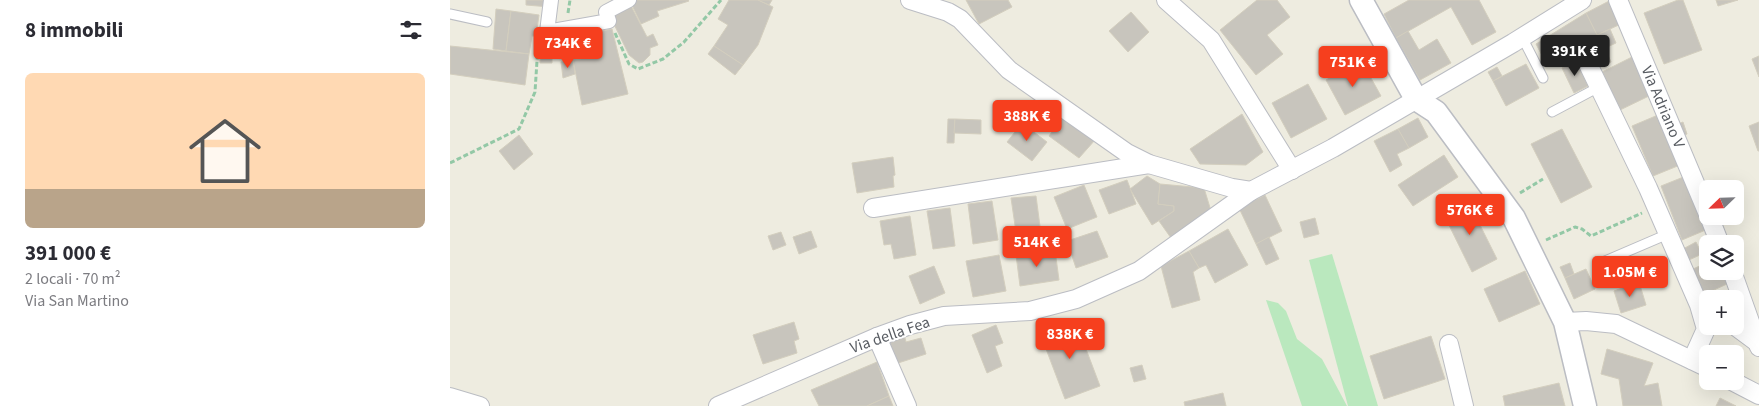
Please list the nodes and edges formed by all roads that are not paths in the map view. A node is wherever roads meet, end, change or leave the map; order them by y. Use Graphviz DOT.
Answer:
graph roads {
  1 [pos="551,0"];
  2 [pos="629,0"];
  3 [pos="910,0"];
  4 [pos="1166,0"];
  5 [pos="1361,0"];
  6 [pos="1582,0"];
  7 [pos="1618,0"];
  8 [pos="450,14"];
  9 [pos="486,22"];
  10 [pos="1522,37"];
  11 [pos="1587,62"];
  12 [pos="1543,78"];
  13 [pos="1599,87"];
  14 [pos="1416,99"];
  15 [pos="1552,112"];
  16 [pos="1149,164"];
  17 [pos="1292,170"];
  18 [pos="1251,191"];
  19 [pos="1699,194"];
  20 [pos="873,208"];
  21 [pos="1668,234"];
  22 [pos="1605,261"];
  23 [pos="1735,280"];
  24 [pos="1699,305"];
  25 [pos="1565,322"];
  26 [pos="1744,333"];
  27 [pos="876,337"];
  28 [pos="1449,344"];
  29 [pos="1758,345"];
  30 [pos="1699,364"];
  31 [pos="1744,387"];
  32 [pos="1759,395"];
  33 [pos="450,397"];
  34 [pos="480,406"];
  35 [pos="718,406"];
  36 [pos="907,406"];
  37 [pos="1464,406"];
  38 [pos="1585,406"];
  1 -- 2 [label="street"];
  3 -- 16 [label="street"];
  4 -- 17 [label="street"];
  5 -- 14 [label="street"];
  6 -- 10 [label="street, Via della Fea"];
  7 -- 19 [label="street, Via Adriano V"];
  8 -- 9 [label="lane"];
  10 -- 12 [label="lane"];
  10 -- 14 [label="street, Via della Fea"];
  11 -- 13 [label="street"];
  13 -- 15 [label="lane"];
  13 -- 21 [label="street"];
  14 -- 17 [label="street, Via della Fea"];
  14 -- 25 [label="street"];
  16 -- 18 [label="street"];
  16 -- 20 [label="street"];
  17 -- 18 [label="street, Via della Fea"];
  18 -- 27 [label="street, Via della Fea"];
  21 -- 22 [label="lane"];
  21 -- 24 [label="street"];
  23 -- 29 [label="street"];
  25 -- 30 [label="street"];
  25 -- 38 [label="street"];
  26 -- 29 [label="street"];
  27 -- 35 [label="street, Via della Fea"];
  27 -- 36 [label="street"];
  28 -- 37 [label="street"];
  31 -- 32 [label="street"];
  33 -- 34 [label="street"];
}
